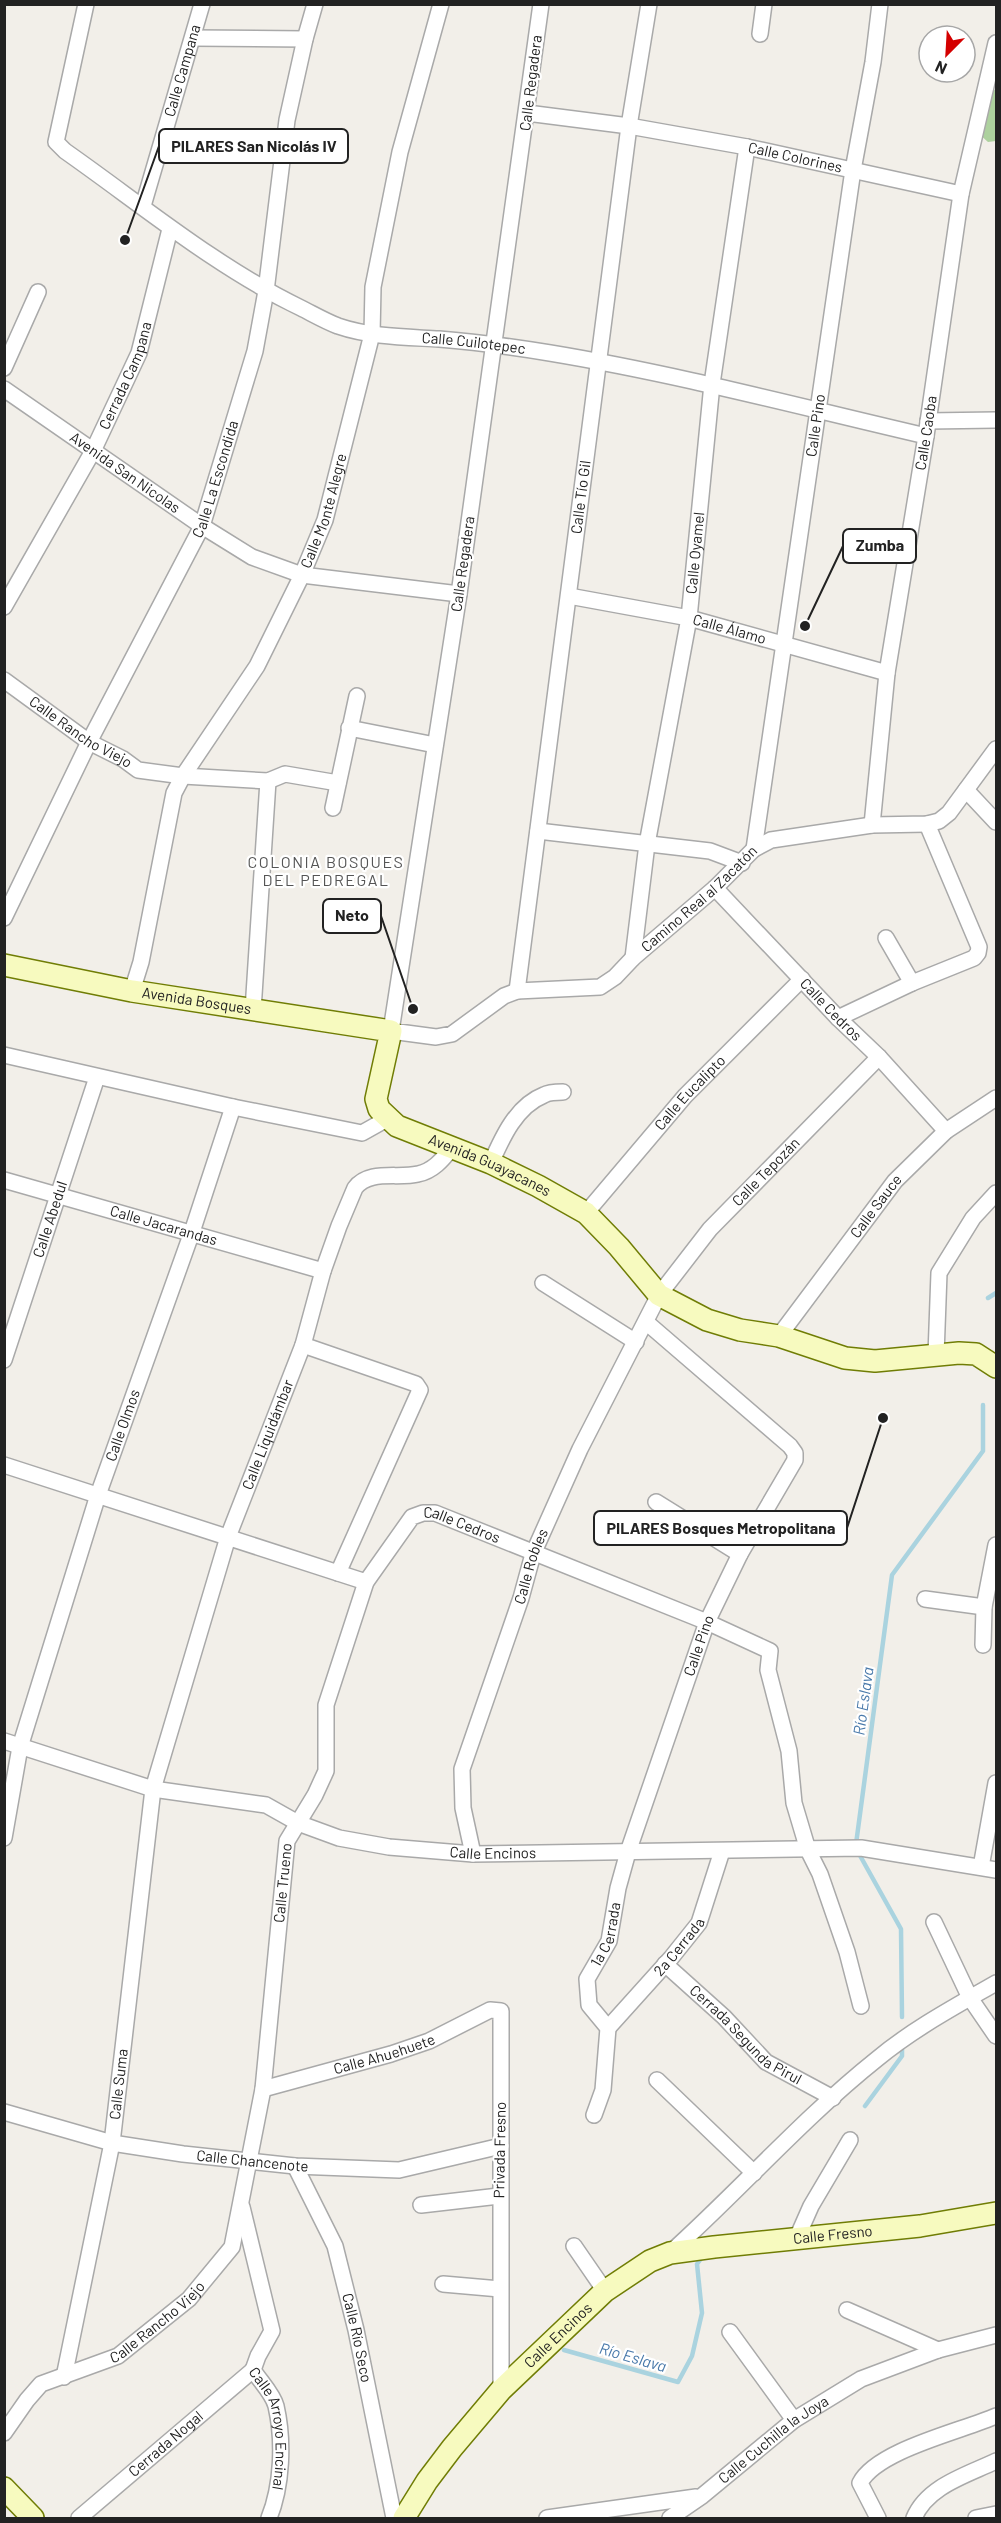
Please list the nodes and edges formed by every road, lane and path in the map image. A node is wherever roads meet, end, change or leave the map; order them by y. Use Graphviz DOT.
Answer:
graph roads {
  1 [pos="86,4"];
  2 [pos="202,4"];
  3 [pos="315,4"];
  4 [pos="441,4"];
  5 [pos="541,4"];
  6 [pos="649,4"];
  7 [pos="764,4"];
  8 [pos="880,4"];
  9 [pos="760,34"];
  10 [pos="193,38"];
  11 [pos="305,39"];
  12 [pos="996,43"];
  13 [pos="527,113"];
  14 [pos="629,126"];
  15 [pos="747,147"];
  16 [pos="853,170"];
  17 [pos="961,194"];
  18 [pos="144,206"];
  19 [pos="170,229"];
  20 [pos="266,291"];
  21 [pos="38,292"];
  22 [pos="372,334"];
  23 [pos="494,344"];
  24 [pos="599,361"];
  25 [pos="4,368"];
  26 [pos="712,384"];
  27 [pos="4,389"];
  28 [pos="819,412"];
  29 [pos="996,420"];
  30 [pos="927,428"];
  31 [pos="93,451"];
  32 [pos="202,526"];
  33 [pos="302,575"];
  34 [pos="459,594"];
  35 [pos="569,596"];
  36 [pos="4,607"];
  37 [pos="689,618"];
  38 [pos="786,645"];
  39 [pos="887,673"];
  40 [pos="4,680"];
  41 [pos="357,696"];
  42 [pos="349,728"];
  43 [pos="89,742"];
  44 [pos="435,745"];
  45 [pos="996,749"];
  46 [pos="183,776"];
  47 [pos="268,781"];
  48 [pos="338,783"];
  49 [pos="966,790"];
  50 [pos="333,808"];
  51 [pos="996,822"];
  52 [pos="927,824"];
  53 [pos="872,825"];
  54 [pos="538,831"];
  55 [pos="647,844"];
  56 [pos="754,849"];
  57 [pos="742,863"];
  58 [pos="715,888"];
  59 [pos="4,918"];
  60 [pos="886,938"];
  61 [pos="633,957"];
  62 [pos="4,965"];
  63 [pos="802,979"];
  64 [pos="912,983"];
  65 [pos="132,991"];
  66 [pos="517,991"];
  67 [pos="253,1010"];
  68 [pos="838,1018"];
  69 [pos="391,1031"];
  70 [pos="4,1055"];
  71 [pos="879,1057"];
  72 [pos="97,1077"];
  73 [pos="563,1092"];
  74 [pos="996,1098"];
  75 [pos="233,1107"];
  76 [pos="387,1119"];
  77 [pos="946,1131"];
  78 [pos="451,1149"];
  79 [pos="491,1163"];
  80 [pos="4,1180"];
  81 [pos="996,1193"];
  82 [pos="57,1196"];
  83 [pos="586,1213"];
  84 [pos="192,1232"];
  85 [pos="323,1271"];
  86 [pos="543,1283"];
  87 [pos="659,1295"];
  88 [pos="646,1322"];
  89 [pos="779,1336"];
  90 [pos="636,1342"];
  91 [pos="303,1345"];
  92 [pos="936,1355"];
  93 [pos="4,1360"];
  94 [pos="996,1367"];
  95 [pos="6,1465"];
  96 [pos="98,1495"];
  97 [pos="656,1502"];
  98 [pos="228,1537"];
  99 [pos="996,1545"];
  100 [pos="533,1554"];
  101 [pos="740,1554"];
  102 [pos="338,1573"];
  103 [pos="366,1582"];
  104 [pos="925,1599"];
  105 [pos="984,1607"];
  106 [pos="707,1622"];
  107 [pos="983,1645"];
  108 [pos="4,1741"];
  109 [pos="20,1747"];
  110 [pos="996,1783"];
  111 [pos="153,1789"];
  112 [pos="298,1823"];
  113 [pos="4,1838"];
  114 [pos="808,1850"];
  115 [pos="722,1851"];
  116 [pos="628,1852"];
  117 [pos="473,1854"];
  118 [pos="981,1867"];
  119 [pos="996,1870"];
  120 [pos="934,1922"];
  121 [pos="665,1964"];
  122 [pos="996,1983"];
  123 [pos="970,1998"];
  124 [pos="861,2006"];
  125 [pos="501,2011"];
  126 [pos="608,2028"];
  127 [pos="996,2036"];
  128 [pos="657,2080"];
  129 [pos="263,2090"];
  130 [pos="833,2098"];
  131 [pos="4,2112"];
  132 [pos="594,2115"];
  133 [pos="850,2140"];
  134 [pos="112,2144"];
  135 [pos="501,2146"];
  136 [pos="248,2162"];
  137 [pos="295,2166"];
  138 [pos="754,2173"];
  139 [pos="499,2196"];
  140 [pos="241,2202"];
  141 [pos="421,2205"];
  142 [pos="996,2213"];
  143 [pos="796,2240"];
  144 [pos="574,2246"];
  145 [pos="670,2253"];
  146 [pos="443,2284"];
  147 [pos="500,2289"];
  148 [pos="605,2291"];
  149 [pos="847,2310"];
  150 [pos="730,2332"];
  151 [pos="996,2335"];
  152 [pos="938,2350"];
  153 [pos="254,2370"];
  154 [pos="64,2377"];
  155 [pos="501,2390"];
  156 [pos="996,2416"];
  157 [pos="794,2420"];
  158 [pos="4,2433"];
  159 [pos="996,2462"];
  160 [pos="4,2488"];
  161 [pos="702,2496"];
  162 [pos="996,2514"];
  163 [pos="25,2516"];
  164 [pos="79,2518"];
  165 [pos="269,2518"];
  166 [pos="394,2518"];
  167 [pos="404,2518"];
  168 [pos="547,2518"];
  169 [pos="670,2518"];
  170 [pos="878,2518"];
  171 [pos="914,2518"];
  172 [pos="976,2518"];
  1 -- 18 [label="street, Calle Cuilotepec"];
  2 -- 10 [label="street, Calle Campana"];
  3 -- 11 [label="street, Calle La Escondida"];
  4 -- 22 [label="street, Calle Monte Alegre"];
  5 -- 13 [label="street, Calle Regadera"];
  6 -- 14 [label="street, Calle Tío Gil"];
  7 -- 9 [label="street"];
  8 -- 16 [label="street, Calle Pino"];
  10 -- 11 [label="street"];
  10 -- 18 [label="street, Calle Campana"];
  11 -- 20 [label="street, Calle La Escondida"];
  12 -- 17 [label="street, Calle Caoba"];
  13 -- 14 [label="street, Calle Colorines"];
  13 -- 23 [label="street, Calle Regadera"];
  14 -- 15 [label="street, Calle Colorines"];
  14 -- 24 [label="street, Calle Tío Gil"];
  15 -- 16 [label="street, Calle Colorines"];
  15 -- 26 [label="street, Calle Oyamel"];
  16 -- 17 [label="street, Calle Colorines"];
  16 -- 28 [label="street, Calle Pino"];
  17 -- 30 [label="street, Calle Caoba"];
  18 -- 19 [label="street, Calle Cuilotepec"];
  19 -- 20 [label="street, Calle Cuilotepec"];
  19 -- 31 [label="street, Cerrada Campana"];
  20 -- 22 [label="street, Calle Cuilotepec"];
  20 -- 32 [label="street, Calle La Escondida"];
  21 -- 25 [label="street"];
  22 -- 23 [label="street, Calle Cuilotepec"];
  22 -- 33 [label="street, Calle Monte Alegre"];
  23 -- 24 [label="street, Calle Cuilotepec"];
  23 -- 34 [label="street, Calle Regadera"];
  24 -- 26 [label="street, Calle Cuilotepec"];
  24 -- 35 [label="street, Calle Tío Gil"];
  26 -- 28 [label="street, Calle Cuilotepec"];
  26 -- 37 [label="street, Calle Oyamel"];
  27 -- 31 [label="street, Avenida San Nicolas"];
  28 -- 30 [label="street, Calle Cuilotepec"];
  28 -- 38 [label="street, Calle Pino"];
  29 -- 30 [label="street, Calle Cuilotepec"];
  30 -- 39 [label="street, Calle Caoba"];
  31 -- 32 [label="street, Avenida San Nicolas"];
  31 -- 36 [label="street, Cerrada Campana"];
  32 -- 33 [label="street, Avenida San Nicolas"];
  32 -- 43 [label="street, Calle La Escondida"];
  33 -- 34 [label="street, Avenida San Nicolas"];
  33 -- 46 [label="street, Calle Monte Alegre"];
  34 -- 44 [label="street, Calle Regadera"];
  35 -- 37 [label="street, Calle Álamo"];
  35 -- 54 [label="street, Calle Tío Gil"];
  37 -- 38 [label="street, Calle Álamo"];
  37 -- 55 [label="street, Calle Oyamel"];
  38 -- 39 [label="street, Calle Álamo"];
  38 -- 56 [label="street, Calle Pino"];
  39 -- 53 [label="street, Calle Caoba"];
  40 -- 43 [label="street, Calle Rancho Viejo"];
  41 -- 42 [label="street"];
  42 -- 44 [label="street"];
  42 -- 48 [label="street"];
  43 -- 46 [label="street, Calle Rancho Viejo"];
  43 -- 59 [label="street, Calle La Escondida"];
  44 -- 69 [label="street, Calle Regadera"];
  45 -- 49 [label="street, Camino Real al Zacatón"];
  46 -- 47 [label="street, Calle Rancho Viejo"];
  46 -- 65 [label="street, Calle Monte Alegre"];
  47 -- 48 [label="street, Calle Rancho Viejo"];
  47 -- 67 [label="street"];
  48 -- 50 [label="street"];
  49 -- 51 [label="street"];
  49 -- 52 [label="street, Camino Real al Zacatón"];
  52 -- 53 [label="street, Camino Real al Zacatón"];
  52 -- 64 [label="street"];
  53 -- 56 [label="street, Camino Real al Zacatón"];
  54 -- 55 [label="street"];
  54 -- 66 [label="street, Calle Tío Gil"];
  55 -- 57 [label="street"];
  55 -- 61 [label="street, Calle Oyamel"];
  56 -- 57 [label="street, Camino Real al Zacatón"];
  57 -- 58 [label="street, Camino Real al Zacatón"];
  58 -- 61 [label="street, Camino Real al Zacatón"];
  58 -- 63 [label="street, Calle Cedros"];
  60 -- 64 [label="street"];
  61 -- 66 [label="street, Camino Real al Zacatón"];
  62 -- 65 [label="street, Avenida Bosques"];
  63 -- 68 [label="street, Calle Cedros"];
  63 -- 83 [label="street, Calle Eucalipto"];
  64 -- 68 [label="street"];
  65 -- 67 [label="street, Avenida Bosques"];
  66 -- 69 [label="street, Camino Real al Zacatón"];
  67 -- 69 [label="street, Avenida Bosques"];
  68 -- 71 [label="street, Calle Cedros"];
  69 -- 76 [label="street, Calle Regadera"];
  70 -- 72 [label="street"];
  71 -- 77 [label="street, Calle Cedros"];
  71 -- 87 [label="street, Calle Tepozán"];
  72 -- 75 [label="street"];
  72 -- 82 [label="street, Calle Abedul"];
  73 -- 79 [label="street"];
  74 -- 77 [label="street, Calle Sauce"];
  75 -- 76 [label="street"];
  75 -- 84 [label="street, Calle Olmos"];
  76 -- 78 [label="street, Avenida Guayacanes"];
  77 -- 89 [label="street, Calle Sauce"];
  78 -- 79 [label="street, Avenida Guayacanes"];
  78 -- 85 [label="street, Calle Liquidámbar"];
  79 -- 83 [label="street, Avenida Guayacanes"];
  80 -- 82 [label="street, Calle Jacarandas"];
  81 -- 92 [label="street"];
  82 -- 84 [label="street, Calle Jacarandas"];
  82 -- 93 [label="street, Calle Abedul"];
  83 -- 87 [label="street, Avenida Guayacanes"];
  84 -- 85 [label="street, Calle Jacarandas"];
  84 -- 96 [label="street, Calle Olmos"];
  85 -- 91 [label="street, Calle Liquidámbar"];
  86 -- 90 [label="street"];
  87 -- 88 [label="street, Calle Robles"];
  87 -- 89 [label="street, Avenida Guayacanes"];
  88 -- 90 [label="street, Calle Robles"];
  88 -- 101 [label="street, Calle Pino"];
  89 -- 92 [label="street, Avenida Guayacanes"];
  90 -- 100 [label="street, Calle Robles"];
  91 -- 98 [label="street, Calle Liquidámbar"];
  91 -- 102 [label="street"];
  92 -- 94 [label="street, Avenida Guayacanes"];
  95 -- 96 [label="street"];
  96 -- 98 [label="street"];
  96 -- 109 [label="street, Calle Olmos"];
  97 -- 101 [label="street"];
  98 -- 102 [label="street"];
  98 -- 111 [label="street, Calle Liquidámbar"];
  99 -- 105 [label="street"];
  100 -- 103 [label="street, Calle Cedros"];
  100 -- 106 [label="street, Calle Cedros"];
  100 -- 117 [label="street, Calle Robles"];
  101 -- 106 [label="street, Calle Pino"];
  102 -- 103 [label="street"];
  103 -- 112 [label="street, Calle Trueno"];
  104 -- 105 [label="street"];
  105 -- 107 [label="street"];
  106 -- 114 [label="street, Calle Cedros"];
  106 -- 116 [label="street, Calle Pino"];
  108 -- 109 [label="street, Calle Encinos"];
  109 -- 111 [label="street, Calle Encinos"];
  109 -- 113 [label="street, Calle Olmos"];
  110 -- 118 [label="street"];
  111 -- 112 [label="street, Calle Encinos"];
  111 -- 134 [label="street, Calle Suma"];
  112 -- 117 [label="street, Calle Encinos"];
  112 -- 129 [label="street, Calle Trueno"];
  114 -- 115 [label="street, Calle Encinos"];
  114 -- 118 [label="street, Calle Encinos"];
  114 -- 124 [label="street"];
  115 -- 116 [label="street, Calle Encinos"];
  115 -- 121 [label="street, 2a Cerrada"];
  116 -- 117 [label="street, Calle Encinos"];
  116 -- 126 [label="street, 1a Cerrada"];
  118 -- 119 [label="street, Calle Encinos"];
  120 -- 123 [label="street"];
  121 -- 126 [label="street, 2a Cerrada"];
  121 -- 130 [label="street, Cerrada Segunda Pirul"];
  122 -- 123 [label="street, Calle Encinos"];
  123 -- 127 [label="street"];
  123 -- 130 [label="street, Calle Encinos"];
  125 -- 129 [label="street, Calle Ahuehuete"];
  125 -- 135 [label="street, Privada Fresno"];
  126 -- 132 [label="street"];
  128 -- 138 [label="street"];
  129 -- 136 [label="street, Calle Trueno"];
  130 -- 138 [label="street, Calle Encinos"];
  131 -- 134 [label="street, Calle Chancenote"];
  133 -- 143 [label="street"];
  134 -- 136 [label="street, Calle Chancenote"];
  134 -- 154 [label="street, Calle Suma"];
  135 -- 137 [label="street, Calle Chancenote"];
  135 -- 139 [label="street, Privada Fresno"];
  136 -- 137 [label="street, Calle Chancenote"];
  136 -- 140 [label="street, Calle Rancho Viejo"];
  137 -- 166 [label="street, Calle Río Seco"];
  138 -- 145 [label="street, Calle Encinos"];
  139 -- 141 [label="street"];
  139 -- 147 [label="street, Privada Fresno"];
  140 -- 153 [label="street, Calle Arroyo Encinal"];
  140 -- 154 [label="street, Calle Rancho Viejo"];
  142 -- 143 [label="street, Calle Fresno"];
  143 -- 145 [label="street, Calle Fresno"];
  144 -- 148 [label="street"];
  145 -- 148 [label="street, Calle Encinos"];
  146 -- 147 [label="street"];
  147 -- 155 [label="street, Privada Fresno"];
  148 -- 155 [label="street, Calle Encinos"];
  149 -- 152 [label="street"];
  150 -- 157 [label="street"];
  151 -- 152 [label="street, Calle Cuchilla la Joya"];
  152 -- 157 [label="street, Calle Cuchilla la Joya"];
  153 -- 164 [label="street, Cerrada Nogal"];
  153 -- 165 [label="street, Calle Arroyo Encinal"];
  154 -- 158 [label="street, Calle Rancho Viejo"];
  155 -- 167 [label="street, Calle Encinos"];
  156 -- 170 [label="street"];
  157 -- 161 [label="street, Calle Cuchilla la Joya"];
  159 -- 171 [label="street"];
  160 -- 163 [label="street"];
  161 -- 168 [label="street"];
  161 -- 169 [label="street, Calle Cuchilla la Joya"];
  162 -- 172 [label="street"];
}
